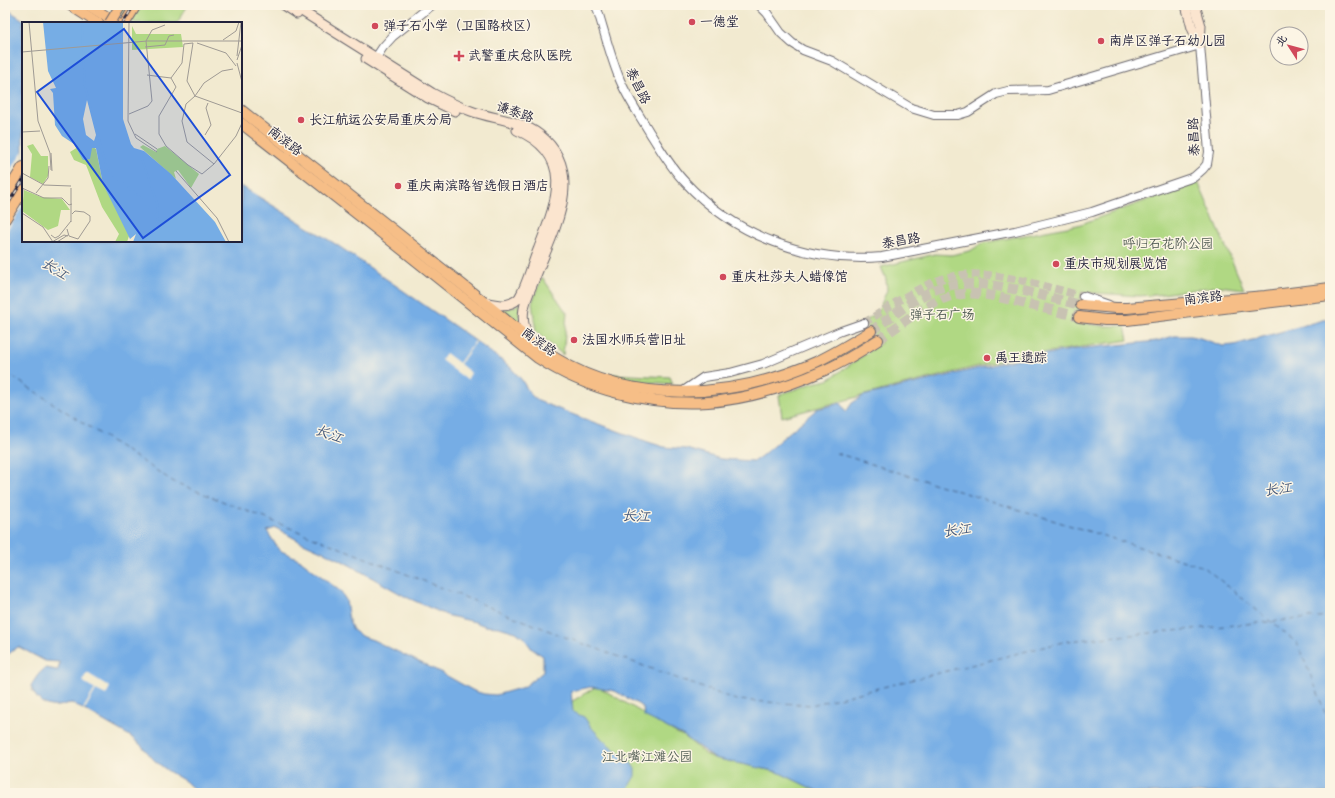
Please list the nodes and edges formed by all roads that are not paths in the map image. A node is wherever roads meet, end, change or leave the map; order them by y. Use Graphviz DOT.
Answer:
graph roads {
  1 [pos="70,5"];
  2 [pos="88,5"];
  3 [pos="121,5"];
  4 [pos="136,5"];
  5 [pos="140,5"];
  6 [pos="283,5"];
  7 [pos="292,5"];
  8 [pos="432,5"];
  9 [pos="596,5"];
  10 [pos="759,5"];
  11 [pos="1186,5"];
  12 [pos="1195,5"];
  13 [pos="96,22"];
  14 [pos="111,22"];
  15 [pos="115,22"];
  16 [pos="126,22"];
  17 [pos="130,22"];
  18 [pos="1200,45"];
  19 [pos="374,60"];
  20 [pos="242,111"];
  21 [pos="242,124"];
  22 [pos="22,162"];
  23 [pos="22,169"];
  24 [pos="5,189"];
  25 [pos="327,190"];
  26 [pos="22,192"];
  27 [pos="5,196"];
  28 [pos="22,197"];
  29 [pos="373,213"];
  30 [pos="5,219"];
  31 [pos="5,225"];
  32 [pos="395,231"];
  33 [pos="394,243"];
  34 [pos="1330,288"];
  35 [pos="1330,296"];
  36 [pos="1082,301"];
  37 [pos="485,302"];
  38 [pos="1120,308"];
  39 [pos="1079,317"];
  40 [pos="1124,320"];
  41 [pos="867,327"];
  42 [pos="529,338"];
  43 [pos="878,340"];
  44 [pos="682,392"];
  1 -- 13 [label="main road"];
  2 -- 15 [label="main road"];
  3 -- 14 [label="main road, bridge"];
  4 -- 16 [label="main road"];
  5 -- 17 [label="main road"];
  6 -- 19 [label="main road, 谦泰路"];
  7 -- 19 [label="main road, 谦泰路"];
  8 -- 19 [label="street"];
  9 -- 18 [label="street, 泰昌路"];
  10 -- 18 [label="street"];
  11 -- 18 [label="main road"];
  12 -- 18 [label="main road"];
  19 -- 37 [label="main road, 谦泰路"];
  19 -- 42 [label="main road, 谦泰路"];
  20 -- 29 [label="main road, 南滨路"];
  21 -- 25 [label="main road, 南滨路"];
  22 -- 24 [label="main road"];
  23 -- 27 [label="main road"];
  25 -- 29 [label="main road"];
  25 -- 33 [label="main road, 南滨路"];
  26 -- 30 [label="main road"];
  28 -- 31 [label="main road"];
  29 -- 32 [label="main road, 南滨路"];
  32 -- 33 [label="main road"];
  32 -- 37 [label="main road, 南滨路"];
  33 -- 43 [label="main road, 南滨路"];
  34 -- 38 [label="main road, 南滨路"];
  35 -- 40 [label="main road, 南滨路"];
  36 -- 38 [label="main road, 南滨路"];
  37 -- 42 [label="main road, 南滨路"];
  38 -- 40 [label="main road"];
  39 -- 40 [label="main road, 南滨路"];
  41 -- 44 [label="street, 南滨路"];
  41 -- 44 [label="main road, 南滨路"];
  42 -- 44 [label="main road, 南滨路"];
}
